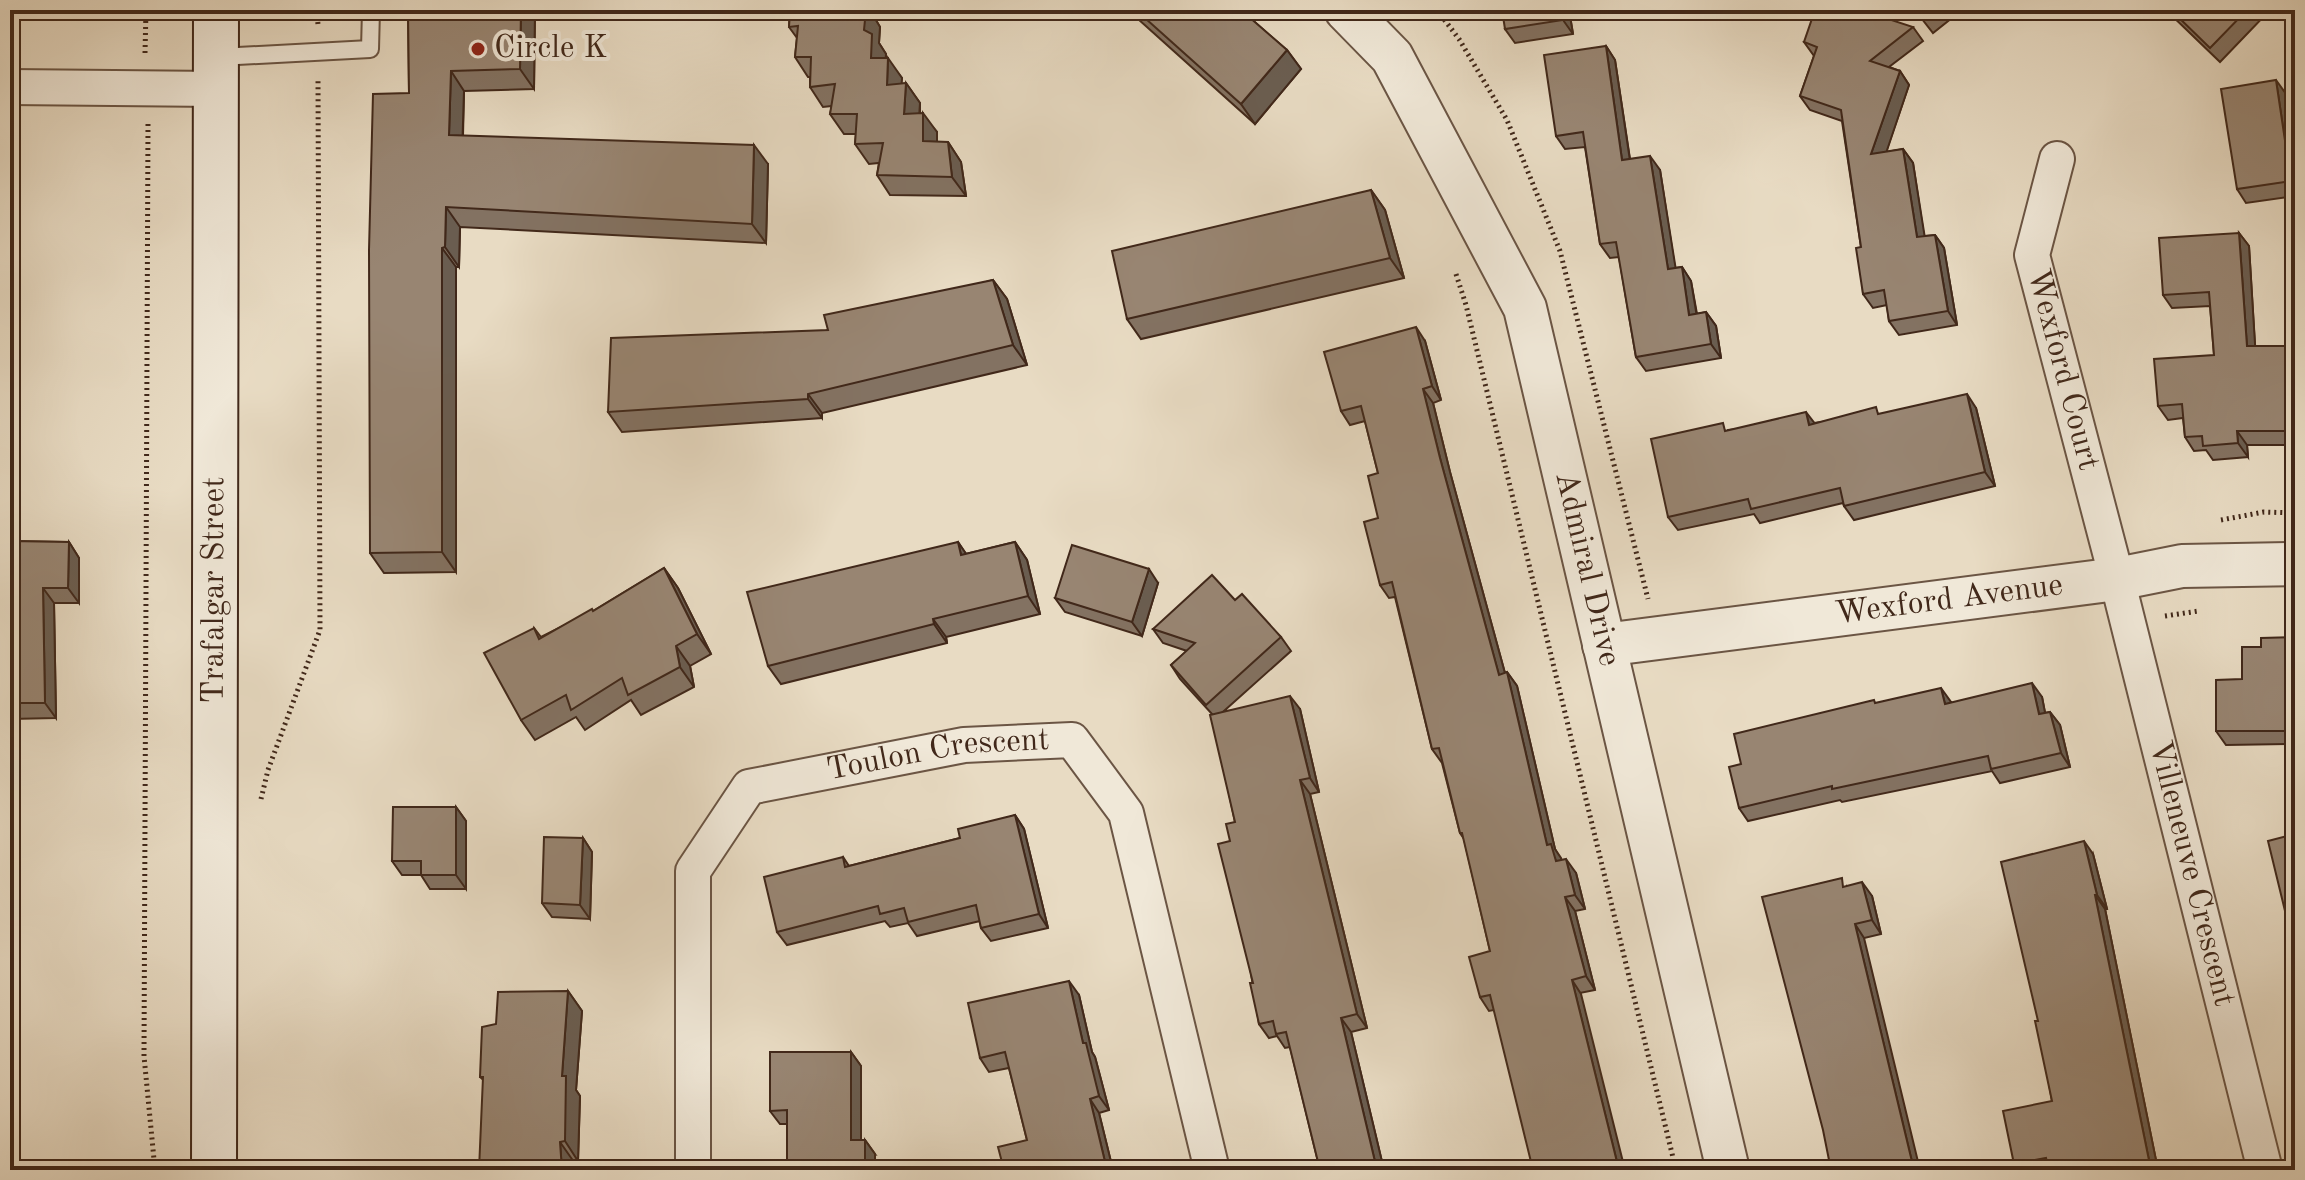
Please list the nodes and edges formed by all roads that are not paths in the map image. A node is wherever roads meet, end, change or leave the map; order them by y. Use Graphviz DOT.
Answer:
graph roads {
  1 [pos="216,10"];
  2 [pos="371,10"];
  3 [pos="1346,10"];
  4 [pos="217,73"];
  5 [pos="10,87"];
  6 [pos="2057,159"];
  7 [pos="2295,564"];
  8 [pos="2117,579"];
  9 [pos="1604,645"];
  10 [pos="214,1170"];
  11 [pos="693,1170"];
  12 [pos="1212,1170"];
  13 [pos="1728,1170"];
  14 [pos="2265,1170"];
  1 -- 4 [label="main road, Trafalgar Street"];
  2 -- 4 [label="lane"];
  3 -- 9 [label="street, Admiral Drive"];
  4 -- 5 [label="street"];
  4 -- 10 [label="main road, Trafalgar Street"];
  6 -- 8 [label="street, Wexford Court"];
  7 -- 8 [label="street, Wexford Avenue"];
  8 -- 9 [label="street, Wexford Avenue"];
  8 -- 14 [label="street, Villeneuve Crescent"];
  9 -- 13 [label="street, Admiral Drive"];
  11 -- 12 [label="street, Toulon Crescent"];
}
